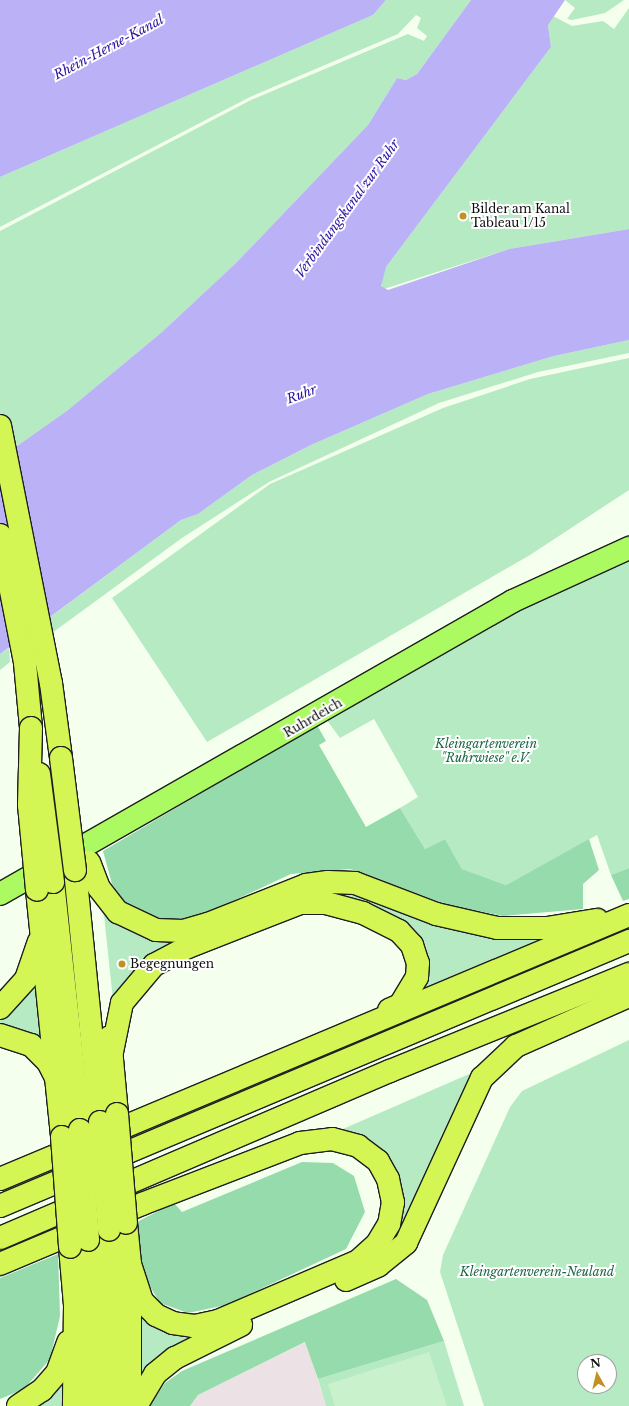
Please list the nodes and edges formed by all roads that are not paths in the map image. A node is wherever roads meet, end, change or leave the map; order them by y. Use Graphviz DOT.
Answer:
graph roads {
  1 [pos="0,426"];
  2 [pos="0,535"];
  3 [pos="629,548"];
  4 [pos="82,866"];
  5 [pos="45,886"];
  6 [pos="0,894"];
  7 [pos="629,912"];
  8 [pos="629,915"];
  9 [pos="81,928"];
  10 [pos="41,936"];
  11 [pos="629,941"];
  12 [pos="629,974"];
  13 [pos="629,996"];
  14 [pos="0,1008"];
  15 [pos="0,1035"];
  16 [pos="328,1041"];
  17 [pos="112,1052"];
  18 [pos="390,1072"];
  19 [pos="58,1082"];
  20 [pos="109,1118"];
  21 [pos="71,1134"];
  22 [pos="0,1180"];
  23 [pos="142,1204"];
  24 [pos="0,1206"];
  25 [pos="117,1227"];
  26 [pos="0,1238"];
  27 [pos="79,1243"];
  28 [pos="0,1264"];
  29 [pos="130,1264"];
  30 [pos="75,1305"];
  31 [pos="18,1406"];
  32 [pos="74,1406"];
  33 [pos="91,1406"];
  34 [pos="110,1406"];
  35 [pos="130,1406"];
  36 [pos="136,1406"];
  1 -- 4 [label="highway, bridge"];
  2 -- 5 [label="highway, bridge"];
  3 -- 6 [label="main road, Ruhrdeich"];
  4 -- 7 [label="highway"];
  4 -- 9 [label="highway"];
  5 -- 10 [label="highway"];
  5 -- 21 [label="highway"];
  8 -- 16 [label="highway"];
  9 -- 17 [label="highway"];
  9 -- 20 [label="highway"];
  10 -- 14 [label="highway"];
  10 -- 19 [label="highway"];
  11 -- 24 [label="highway"];
  12 -- 18 [label="highway"];
  13 -- 36 [label="highway"];
  15 -- 19 [label="highway"];
  16 -- 17 [label="highway"];
  16 -- 22 [label="highway"];
  17 -- 20 [label="highway"];
  18 -- 23 [label="highway"];
  18 -- 26 [label="highway"];
  19 -- 21 [label="highway"];
  20 -- 25 [label="highway, bridge"];
  21 -- 27 [label="highway, bridge"];
  23 -- 28 [label="highway"];
  23 -- 29 [label="highway"];
  25 -- 29 [label="highway"];
  25 -- 34 [label="highway"];
  27 -- 30 [label="highway"];
  27 -- 33 [label="highway"];
  29 -- 35 [label="highway"];
  30 -- 31 [label="highway"];
  30 -- 32 [label="highway"];
}
